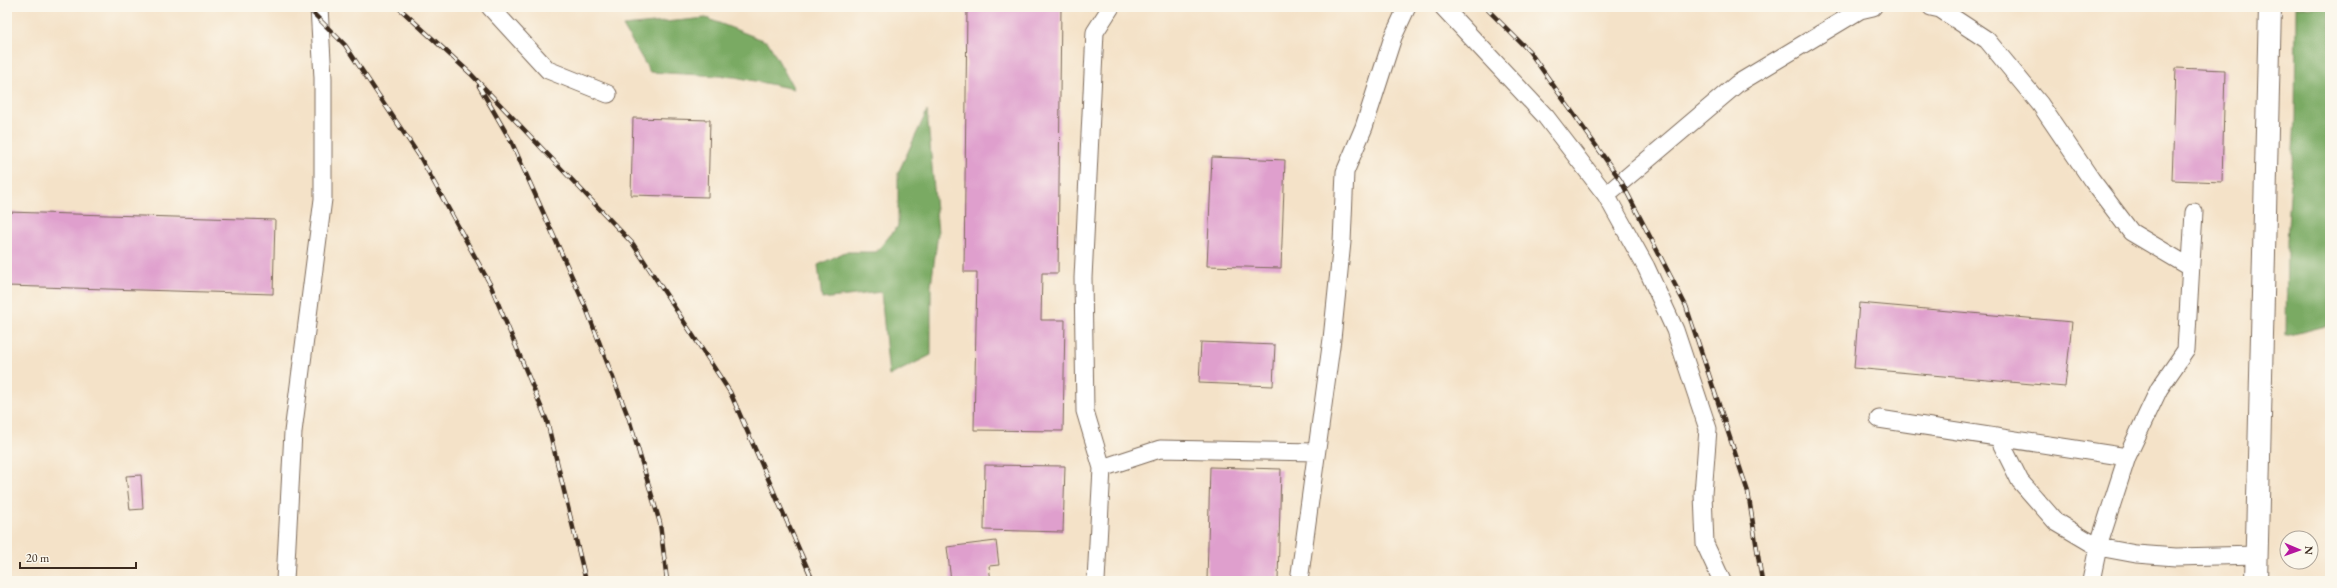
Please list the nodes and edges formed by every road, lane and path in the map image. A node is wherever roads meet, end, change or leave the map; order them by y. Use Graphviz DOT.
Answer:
graph roads {
  1 [pos="318,7"];
  2 [pos="490,7"];
  3 [pos="1111,7"];
  4 [pos="1407,7"];
  5 [pos="1443,7"];
  6 [pos="1931,7"];
  7 [pos="2270,7"];
  8 [pos="1864,8"];
  9 [pos="608,94"];
  10 [pos="1606,195"];
  11 [pos="2194,212"];
  12 [pos="2190,267"];
  13 [pos="1879,419"];
  14 [pos="1998,437"];
  15 [pos="1316,452"];
  16 [pos="2127,457"];
  17 [pos="1102,468"];
  18 [pos="2098,547"];
  19 [pos="2257,555"];
  20 [pos="285,581"];
  21 [pos="1096,581"];
  22 [pos="1299,581"];
  23 [pos="1722,581"];
  24 [pos="2091,581"];
  25 [pos="2256,581"];
  1 -- 20 [label="lane"];
  2 -- 9 [label="lane"];
  3 -- 17 [label="lane"];
  4 -- 15 [label="lane"];
  5 -- 10 [label="lane"];
  6 -- 12 [label="lane"];
  7 -- 19 [label="street"];
  8 -- 10 [label="lane"];
  10 -- 23 [label="lane"];
  11 -- 12 [label="lane"];
  12 -- 16 [label="lane"];
  13 -- 14 [label="lane"];
  14 -- 16 [label="lane"];
  14 -- 18 [label="lane"];
  15 -- 17 [label="lane"];
  15 -- 22 [label="lane"];
  16 -- 18 [label="lane"];
  17 -- 21 [label="lane"];
  18 -- 19 [label="lane"];
  18 -- 24 [label="lane"];
  19 -- 25 [label="street"];
}
